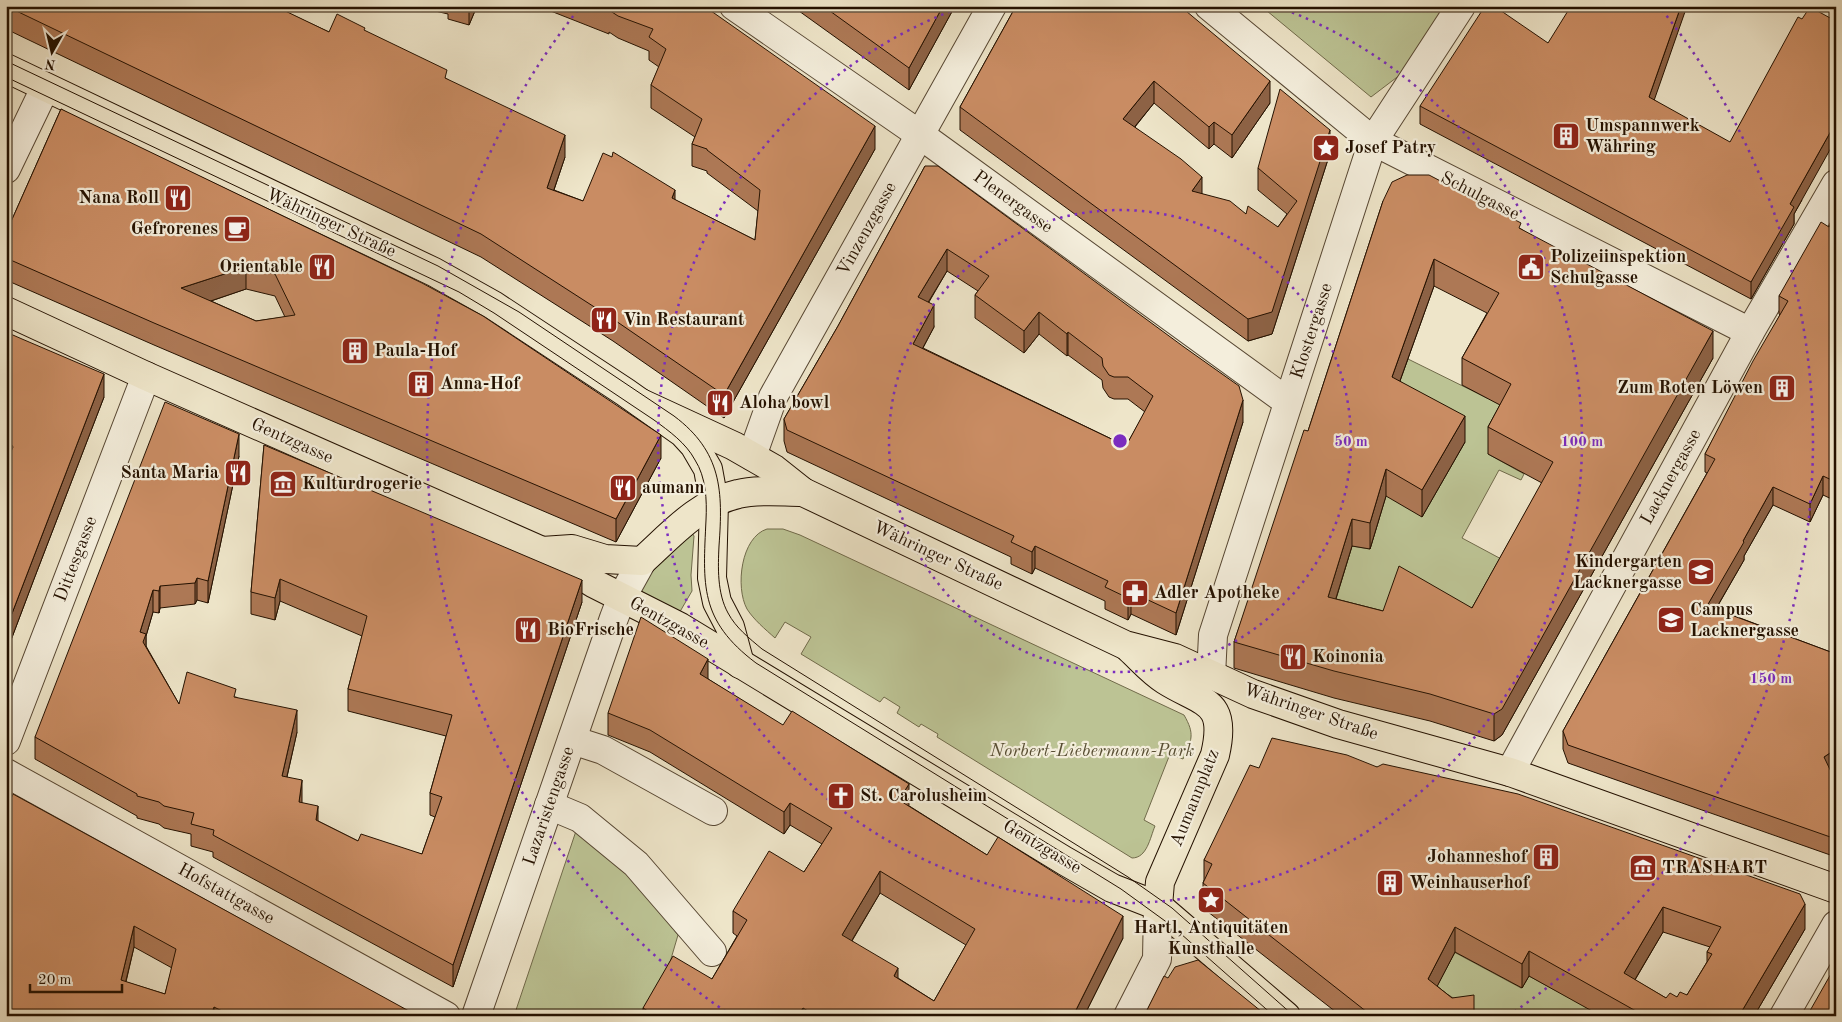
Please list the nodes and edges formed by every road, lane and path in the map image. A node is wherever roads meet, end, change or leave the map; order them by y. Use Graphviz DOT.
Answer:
graph roads {
  1 [pos="734,6"];
  2 [pos="992,6"];
  3 [pos="1209,6"];
  4 [pos="1461,6"];
  5 [pos="6,68"];
  6 [pos="46,88"];
  7 [pos="920,134"];
  8 [pos="1373,141"];
  9 [pos="6,169"];
  10 [pos="1836,184"];
  11 [pos="6,311"];
  12 [pos="1750,332"];
  13 [pos="146,376"];
  14 [pos="1288,402"];
  15 [pos="641,403"];
  16 [pos="752,456"];
  17 [pos="803,492"];
  18 [pos="714,502"];
  19 [pos="542,551"];
  20 [pos="642,561"];
  21 [pos="622,597"];
  22 [pos="1125,645"];
  23 [pos="740,664"];
  24 [pos="1211,676"];
  25 [pos="572,740"];
  26 [pos="6,741"];
  27 [pos="1510,772"];
  28 [pos="6,773"];
  29 [pos="549,805"];
  30 [pos="713,811"];
  31 [pos="1836,888"];
  32 [pos="1158,906"];
  33 [pos="1836,925"];
  34 [pos="712,952"];
  35 [pos="446,1016"];
  36 [pos="476,1016"];
  37 [pos="1128,1016"];
  38 [pos="1286,1016"];
  39 [pos="1784,1016"];
  1 -- 7 [label="street, Plenergasse"];
  2 -- 7 [label="street, Vinzenzgasse"];
  3 -- 8 [label="street, Schulgasse"];
  4 -- 8 [label="street, Klostergasse"];
  5 -- 6 [label="main road, Währinger Straße"];
  6 -- 9 [label="street"];
  6 -- 15 [label="main road, Währinger Straße"];
  7 -- 14 [label="street, Plenergasse"];
  7 -- 16 [label="street, Vinzenzgasse"];
  8 -- 12 [label="street, Schulgasse"];
  8 -- 14 [label="street, Klostergasse"];
  10 -- 12 [label="street, Lacknergasse"];
  11 -- 13 [label="main road, Gentzgasse"];
  12 -- 27 [label="street, Lacknergasse"];
  13 -- 19 [label="main road, Gentzgasse"];
  13 -- 26 [label="street, Dittesgasse"];
  14 -- 24 [label="street, Klostergasse"];
  15 -- 16 [label="main road, Währinger Straße"];
  15 -- 18 [label="main road, Währinger Straße"];
  16 -- 17 [label="main road, Währinger Straße"];
  17 -- 18 [label="main road, Währinger Straße"];
  17 -- 22 [label="main road, Währinger Straße"];
  18 -- 20 [label="main road"];
  18 -- 23 [label="main road"];
  19 -- 20 [label="main road"];
  19 -- 21 [label="main road, Gentzgasse"];
  20 -- 21 [label="street"];
  21 -- 23 [label="main road, Gentzgasse"];
  21 -- 25 [label="street, Lazaristengasse"];
  22 -- 24 [label="main road, Währinger Straße"];
  22 -- 32 [label="main road, Aumannplatz"];
  23 -- 32 [label="main road, Gentzgasse"];
  24 -- 27 [label="main road, Währinger Straße"];
  25 -- 29 [label="street, Lazaristengasse"];
  25 -- 30 [label="street"];
  27 -- 31 [label="main road, Währinger Straße"];
  28 -- 35 [label="street, Hofstattgasse"];
  29 -- 34 [label="street"];
  29 -- 36 [label="street, Lazaristengasse"];
  32 -- 37 [label="street"];
  32 -- 38 [label="main road, Gentzgasse"];
  33 -- 39 [label="street"];
}
